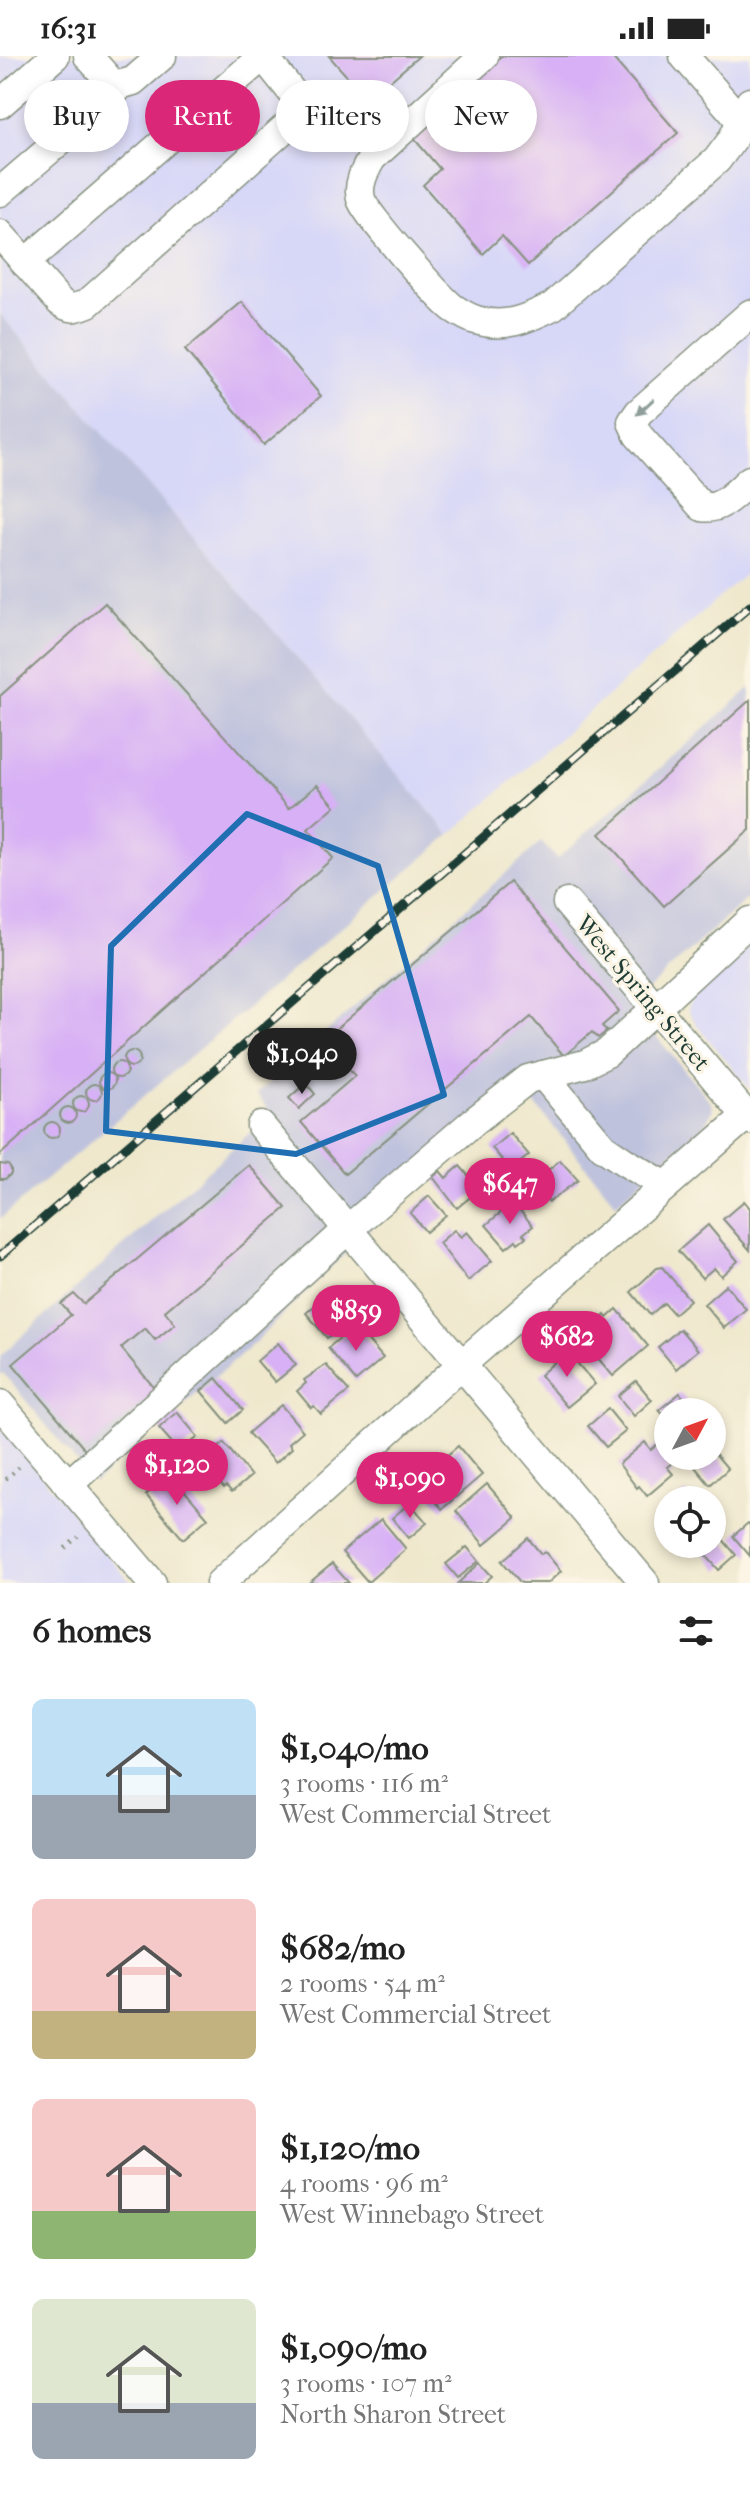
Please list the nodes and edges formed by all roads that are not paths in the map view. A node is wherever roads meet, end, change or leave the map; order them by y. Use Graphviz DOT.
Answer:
graph roads {
  1 [pos="55,56"];
  2 [pos="88,56"];
  3 [pos="162,56"];
  4 [pos="263,56"];
  5 [pos="484,56"];
  6 [pos="684,56"];
  7 [pos="109,80"];
  8 [pos="129,82"];
  9 [pos="0,104"];
  10 [pos="745,111"];
  11 [pos="47,152"];
  12 [pos="0,192"];
  13 [pos="0,234"];
  14 [pos="25,263"];
  15 [pos="750,314"];
  16 [pos="750,480"];
  17 [pos="567,903"];
  18 [pos="750,921"];
  19 [pos="655,1007"];
  20 [pos="543,1075"];
  21 [pos="748,1118"];
  22 [pos="261,1126"];
  23 [pos="666,1186"];
  24 [pos="347,1230"];
  25 [pos="461,1365"];
  26 [pos="0,1404"];
  27 [pos="68,1485"];
  28 [pos="152,1583"];
  29 [pos="220,1583"];
  30 [pos="645,1583"];
  1 -- 9 [label="street"];
  2 -- 7 [label="street"];
  3 -- 8 [label="street"];
  4 -- 14 [label="street"];
  4 -- 14 [label="street"];
  5 -- 10 [label="street"];
  6 -- 10 [label="street"];
  11 -- 12 [label="street"];
  13 -- 14 [label="street"];
  15 -- 16 [label="street, one-way"];
  17 -- 19 [label="street, West Spring Street"];
  18 -- 19 [label="street"];
  19 -- 20 [label="street"];
  19 -- 21 [label="street, West Spring Street"];
  20 -- 23 [label="street"];
  20 -- 24 [label="street"];
  21 -- 23 [label="street"];
  22 -- 24 [label="street"];
  23 -- 25 [label="street"];
  24 -- 25 [label="street"];
  24 -- 27 [label="street"];
  25 -- 29 [label="street"];
  25 -- 30 [label="street"];
  26 -- 27 [label="street"];
  27 -- 28 [label="street"];
}
